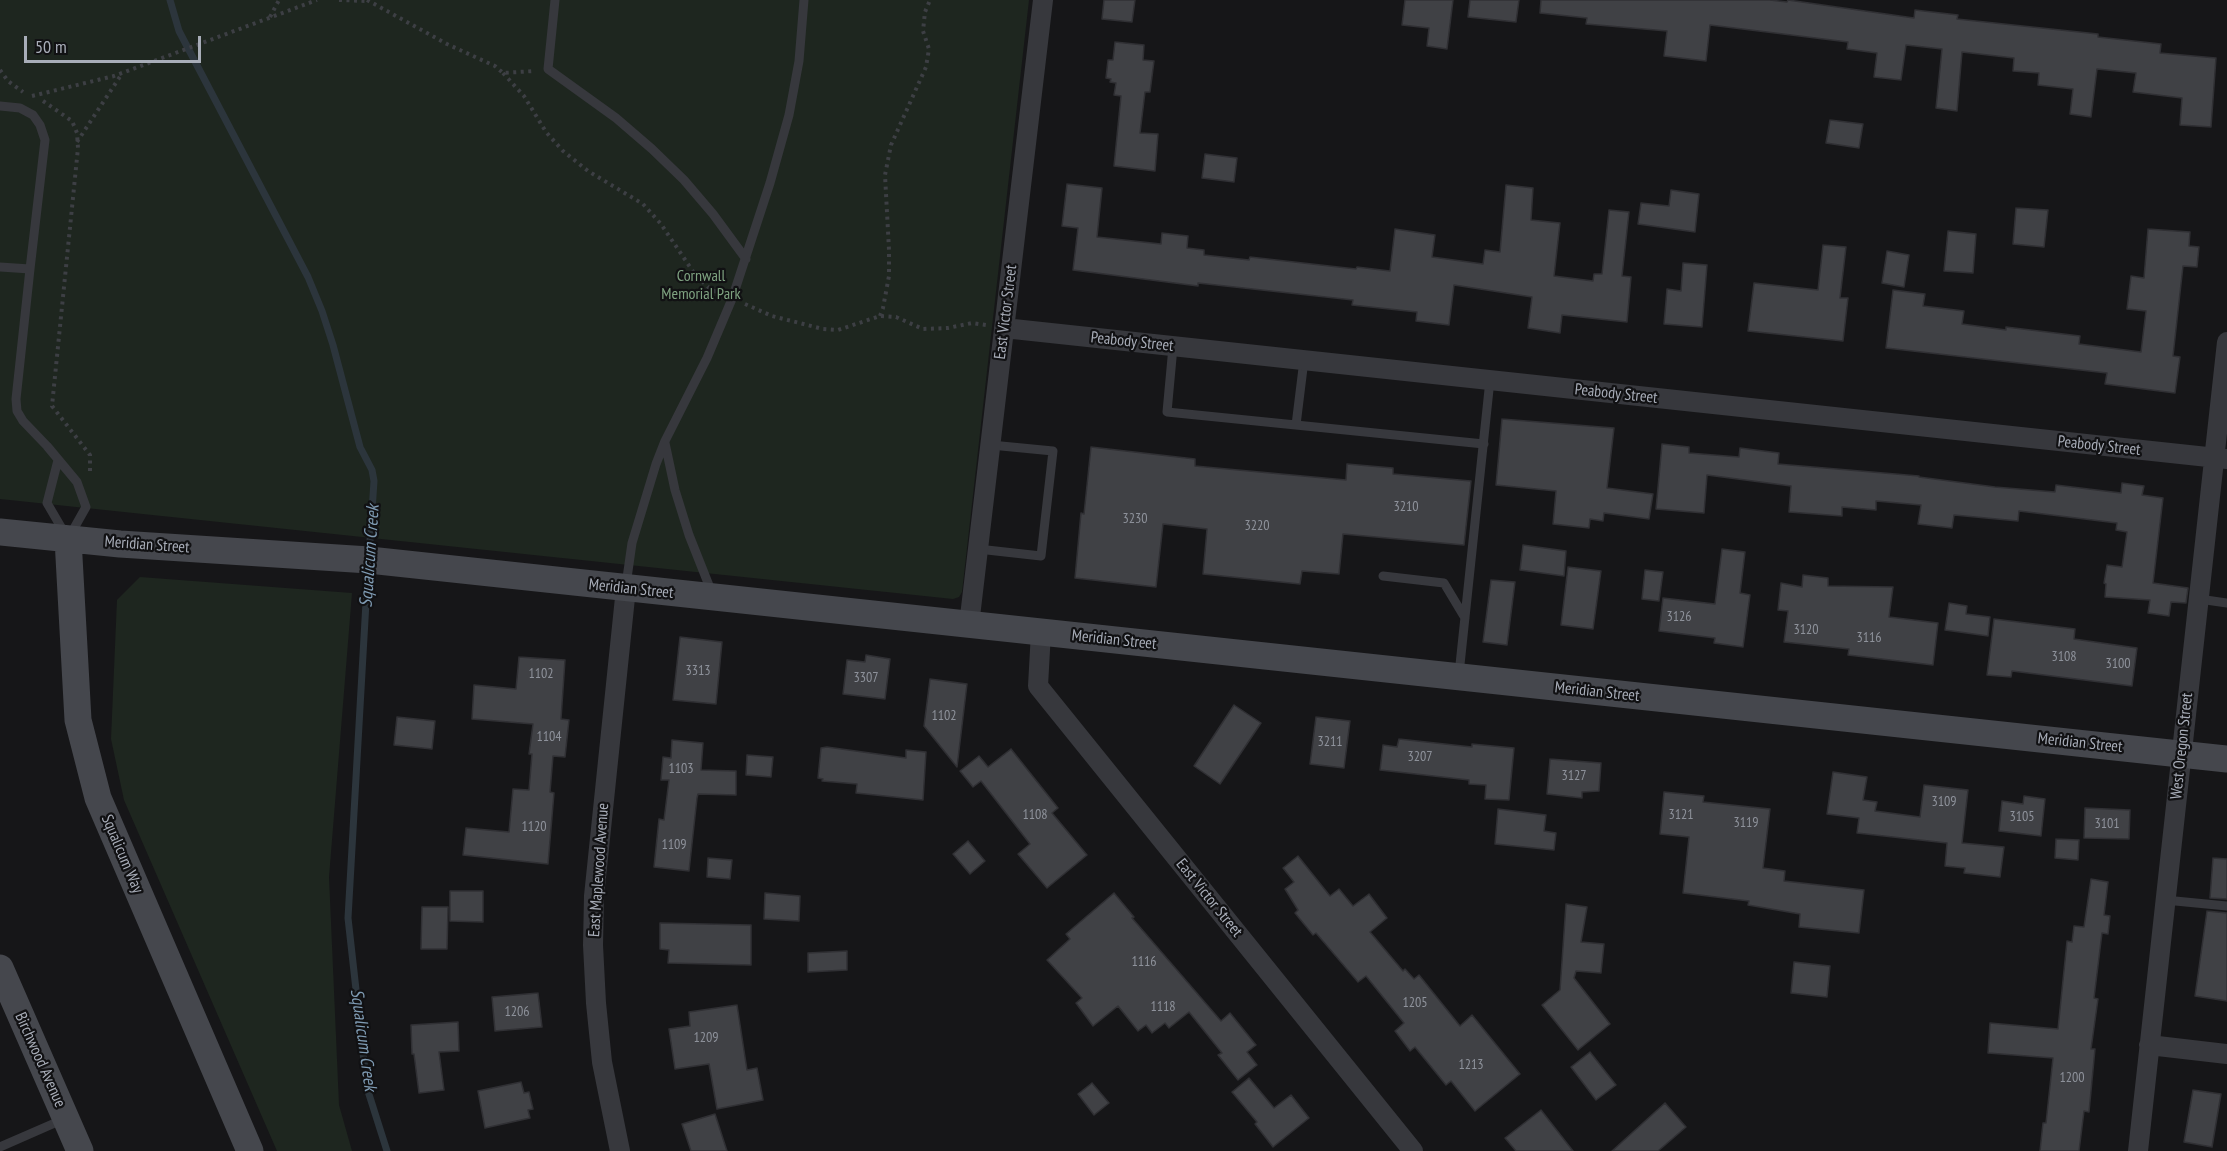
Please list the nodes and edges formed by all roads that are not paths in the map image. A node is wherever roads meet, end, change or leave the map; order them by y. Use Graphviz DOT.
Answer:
graph roads {
  1 [pos="555,0"];
  2 [pos="804,0"];
  3 [pos="1043,0"];
  4 [pos="0,106"];
  5 [pos="746,259"];
  6 [pos="0,267"];
  7 [pos="30,269"];
  8 [pos="1004,328"];
  9 [pos="2227,342"];
  10 [pos="1173,346"];
  11 [pos="1304,360"];
  12 [pos="1490,380"];
  13 [pos="1296,425"];
  14 [pos="665,441"];
  15 [pos="1484,444"];
  16 [pos="991,445"];
  17 [pos="2221,459"];
  18 [pos="58,460"];
  19 [pos="0,532"];
  20 [pos="68,538"];
  21 [pos="978,549"];
  22 [pos="1383,576"];
  23 [pos="626,588"];
  24 [pos="714,598"];
  25 [pos="2199,599"];
  26 [pos="2227,603"];
  27 [pos="1465,618"];
  28 [pos="969,625"];
  29 [pos="1041,633"];
  30 [pos="1459,677"];
  31 [pos="2182,754"];
  32 [pos="2227,759"];
  33 [pos="2165,900"];
  34 [pos="2227,906"];
  35 [pos="0,968"];
  36 [pos="2149,1045"];
  37 [pos="2227,1054"];
  38 [pos="66,1118"];
  39 [pos="0,1147"];
  40 [pos="80,1151"];
  41 [pos="250,1151"];
  42 [pos="620,1151"];
  43 [pos="1413,1151"];
  44 [pos="2138,1151"];
  1 -- 5 [label="lane"];
  2 -- 5 [label="lane"];
  3 -- 8 [label="street, East Victor Street"];
  4 -- 7 [label="lane"];
  5 -- 14 [label="lane"];
  6 -- 7 [label="lane"];
  7 -- 18 [label="lane"];
  8 -- 10 [label="street, Peabody Street"];
  8 -- 16 [label="street, East Victor Street"];
  9 -- 17 [label="street, West Oregon Street"];
  10 -- 11 [label="street, Peabody Street"];
  10 -- 13 [label="lane"];
  11 -- 12 [label="street, Peabody Street"];
  11 -- 13 [label="lane"];
  12 -- 15 [label="lane"];
  12 -- 17 [label="street, Peabody Street"];
  13 -- 15 [label="lane"];
  14 -- 23 [label="lane"];
  14 -- 24 [label="lane"];
  15 -- 27 [label="lane"];
  16 -- 21 [label="street, East Victor Street"];
  16 -- 21 [label="lane"];
  17 -- 25 [label="street, West Oregon Street"];
  18 -- 20 [label="lane"];
  18 -- 20 [label="lane"];
  19 -- 20 [label="main road, Meridian Street"];
  20 -- 23 [label="main road, Meridian Street"];
  20 -- 41 [label="main road, Squalicum Way"];
  21 -- 28 [label="street, East Victor Street"];
  22 -- 27 [label="lane"];
  23 -- 24 [label="main road, Meridian Street"];
  23 -- 42 [label="street, East Maplewood Avenue"];
  24 -- 28 [label="main road, Meridian Street"];
  25 -- 26 [label="lane"];
  25 -- 31 [label="street, West Oregon Street"];
  27 -- 30 [label="lane"];
  28 -- 29 [label="main road, Meridian Street"];
  29 -- 30 [label="main road, Meridian Street"];
  29 -- 43 [label="street, East Victor Street"];
  30 -- 31 [label="main road, Meridian Street"];
  31 -- 32 [label="main road, Meridian Street"];
  31 -- 33 [label="street, West Oregon Street"];
  33 -- 34 [label="lane"];
  33 -- 36 [label="street, West Oregon Street"];
  35 -- 38 [label="main road, Birchwood Avenue"];
  36 -- 37 [label="street"];
  36 -- 44 [label="street, West Oregon Street"];
  38 -- 39 [label="lane"];
  38 -- 40 [label="main road, Birchwood Avenue"];
}
